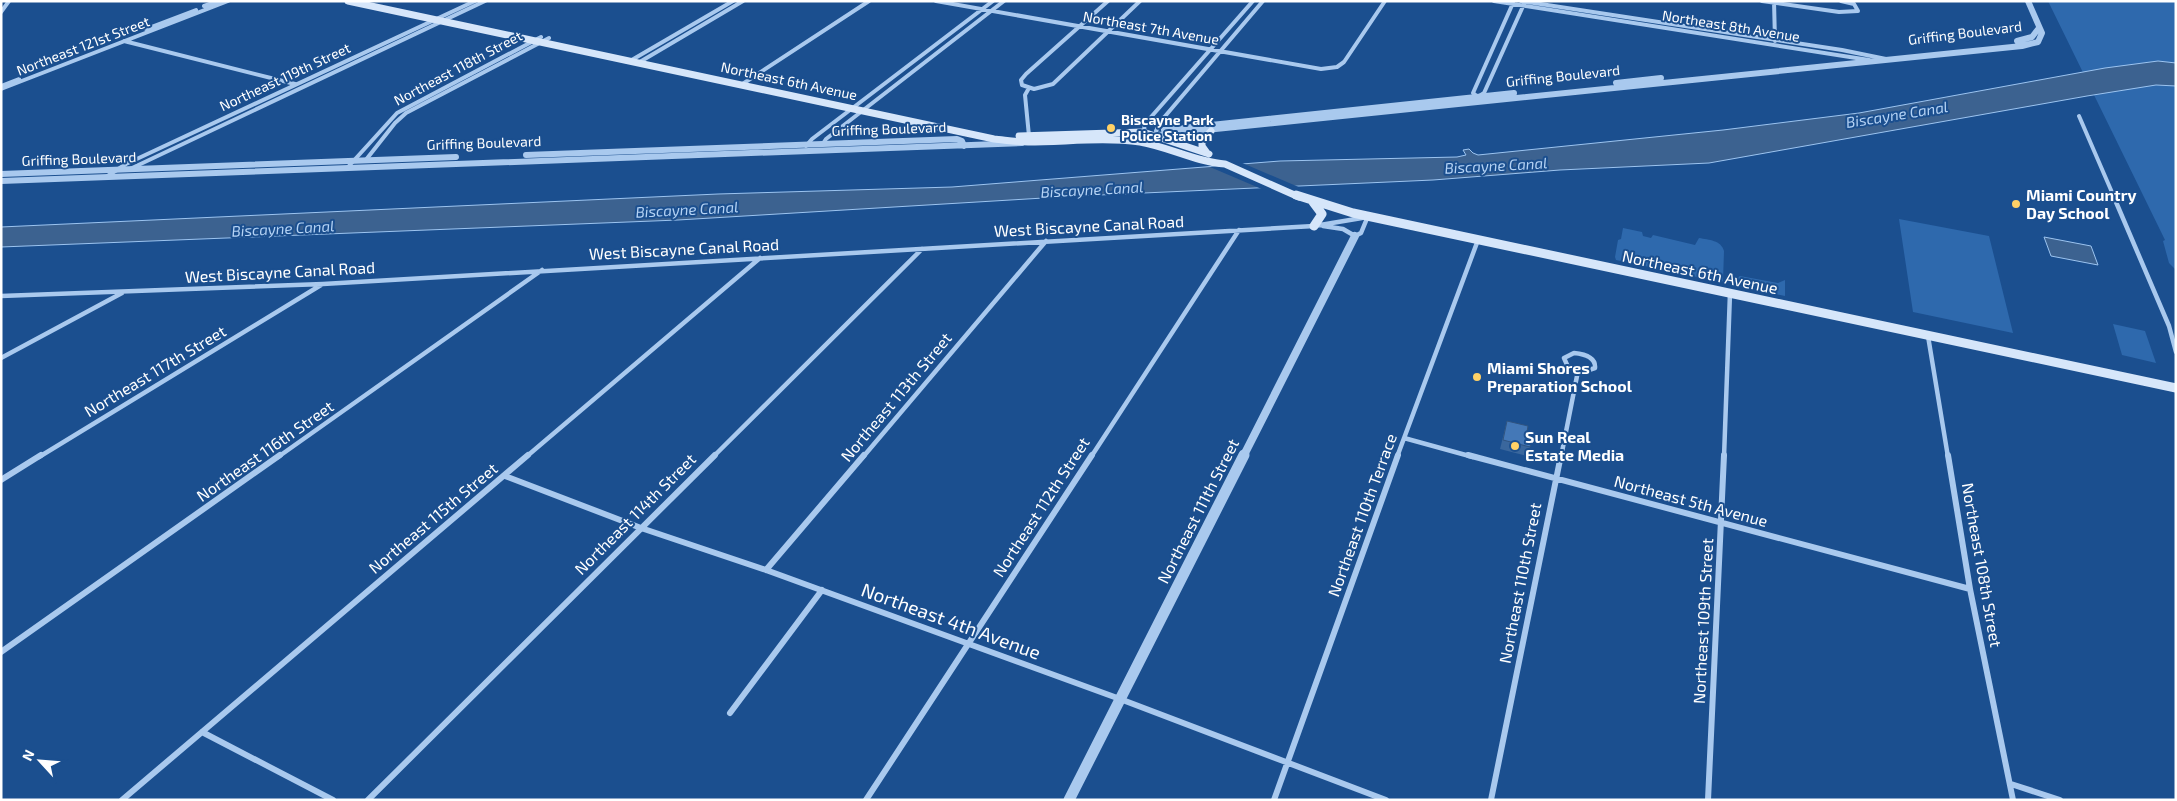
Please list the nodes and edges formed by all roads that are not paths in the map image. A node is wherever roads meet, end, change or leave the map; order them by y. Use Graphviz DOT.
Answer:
graph roads {
  1 [pos="9,1"];
  2 [pos="218,1"];
  3 [pos="228,1"];
  4 [pos="348,1"];
  5 [pos="375,1"];
  6 [pos="474,1"];
  7 [pos="485,1"];
  8 [pos="733,1"];
  9 [pos="743,1"];
  10 [pos="869,1"];
  11 [pos="936,1"];
  12 [pos="993,1"];
  13 [pos="1004,1"];
  14 [pos="1108,1"];
  15 [pos="1140,1"];
  16 [pos="1253,1"];
  17 [pos="1262,1"];
  18 [pos="1385,1"];
  19 [pos="1494,1"];
  20 [pos="1521,1"];
  21 [pos="1762,1"];
  22 [pos="1841,1"];
  23 [pos="2028,1"];
  24 [pos="1774,2"];
  25 [pos="1513,3"];
  26 [pos="1524,3"];
  27 [pos="982,10"];
  28 [pos="991,11"];
  29 [pos="1,12"];
  30 [pos="451,17"];
  31 [pos="439,19"];
  32 [pos="1078,27"];
  33 [pos="2039,28"];
  34 [pos="1109,32"];
  35 [pos="120,40"];
  36 [pos="538,40"];
  37 [pos="124,41"];
  38 [pos="1775,42"];
  39 [pos="1210,50"];
  40 [pos="1220,52"];
  41 [pos="1834,54"];
  42 [pos="1859,58"];
  43 [pos="645,59"];
  44 [pos="1874,59"];
  45 [pos="638,60"];
  46 [pos="1840,60"];
  47 [pos="1772,67"];
  48 [pos="1780,72"];
  49 [pos="1640,80"];
  50 [pos="748,81"];
  51 [pos="296,84"];
  52 [pos="741,85"];
  53 [pos="1,86"];
  54 [pos="303,86"];
  55 [pos="1646,86"];
  56 [pos="1029,88"];
  57 [pos="1,89"];
  58 [pos="1556,89"];
  59 [pos="1562,94"];
  60 [pos="1477,100"];
  61 [pos="858,104"];
  62 [pos="851,109"];
  63 [pos="865,109"];
  64 [pos="1336,112"];
  65 [pos="2079,116"];
  66 [pos="1341,118"];
  67 [pos="1163,119"];
  68 [pos="1180,127"];
  69 [pos="1211,131"];
  70 [pos="1157,133"];
  71 [pos="1145,134"];
  72 [pos="1004,135"];
  73 [pos="1027,139"];
  74 [pos="1128,142"];
  75 [pos="806,147"];
  76 [pos="822,147"];
  77 [pos="1164,147"];
  78 [pos="1208,153"];
  79 [pos="367,159"];
  80 [pos="354,160"];
  81 [pos="1225,164"];
  82 [pos="348,167"];
  83 [pos="361,167"];
  84 [pos="129,170"];
  85 [pos="117,173"];
  86 [pos="1,174"];
  87 [pos="1,181"];
  88 [pos="1312,201"];
  89 [pos="1368,216"];
  90 [pos="1314,226"];
  91 [pos="1239,230"];
  92 [pos="1355,236"];
  93 [pos="1478,240"];
  94 [pos="1046,241"];
  95 [pos="922,249"];
  96 [pos="761,257"];
  97 [pos="543,270"];
  98 [pos="322,284"];
  99 [pos="125,292"];
  100 [pos="1730,294"];
  101 [pos="1,296"];
  102 [pos="1928,335"];
  103 [pos="2176,352"];
  104 [pos="1,358"];
  105 [pos="1578,371"];
  106 [pos="2176,388"];
  107 [pos="1404,438"];
  108 [pos="504,476"];
  109 [pos="1555,479"];
  110 [pos="1,480"];
  111 [pos="1722,524"];
  112 [pos="641,528"];
  113 [pos="766,570"];
  114 [pos="1970,589"];
  115 [pos="822,590"];
  116 [pos="968,643"];
  117 [pos="1,652"];
  118 [pos="1120,698"];
  119 [pos="730,713"];
  120 [pos="202,732"];
  121 [pos="1287,764"];
  122 [pos="2011,784"];
  123 [pos="122,800"];
  124 [pos="333,800"];
  125 [pos="368,800"];
  126 [pos="866,800"];
  127 [pos="1069,800"];
  128 [pos="1274,800"];
  129 [pos="1386,800"];
  130 [pos="1491,800"];
  131 [pos="1708,800"];
  132 [pos="2013,800"];
  133 [pos="2060,800"];
  1 -- 29 [label="street"];
  2 -- 35 [label="street, Northeast 121st Street"];
  3 -- 37 [label="street, Northeast 121st Street"];
  4 -- 31 [label="main road, Northeast 6th Avenue"];
  5 -- 31 [label="main road, Northeast 6th Avenue"];
  6 -- 31 [label="street, Northeast 119th Street"];
  7 -- 30 [label="street"];
  8 -- 45 [label="street"];
  9 -- 43 [label="street"];
  10 -- 50 [label="street"];
  11 -- 27 [label="street, Northeast 7th Avenue"];
  12 -- 27 [label="street"];
  13 -- 28 [label="street"];
  14 -- 32 [label="street"];
  15 -- 34 [label="street"];
  16 -- 39 [label="street"];
  17 -- 40 [label="street"];
  18 -- 40 [label="street, Northeast 7th Avenue"];
  19 -- 25 [label="street, Northeast 8th Avenue"];
  20 -- 26 [label="street, Northeast 8th Avenue"];
  21 -- 24 [label="street"];
  22 -- 24 [label="street"];
  23 -- 33 [label="street"];
  24 -- 38 [label="street"];
  25 -- 26 [label="street, Northeast 8th Avenue"];
  25 -- 60 [label="street"];
  26 -- 38 [label="street, Northeast 8th Avenue"];
  26 -- 60 [label="street"];
  27 -- 28 [label="street, Northeast 7th Avenue"];
  27 -- 61 [label="street"];
  28 -- 32 [label="street, Northeast 7th Avenue"];
  28 -- 63 [label="street"];
  30 -- 31 [label="main road, Northeast 6th Avenue"];
  30 -- 36 [label="main road, Northeast 6th Avenue"];
  31 -- 36 [label="main road, Northeast 6th Avenue"];
  31 -- 51 [label="street, Northeast 119th Street"];
  31 -- 54 [label="street, Northeast 119th Street"];
  32 -- 34 [label="street, Northeast 7th Avenue"];
  32 -- 56 [label="street"];
  33 -- 44 [label="street, Griffing Boulevard"];
  33 -- 44 [label="street, Griffing Boulevard"];
  34 -- 39 [label="street, Northeast 7th Avenue"];
  34 -- 56 [label="street"];
  35 -- 37 [label="street"];
  35 -- 53 [label="street, Northeast 121st Street"];
  36 -- 45 [label="main road, Northeast 6th Avenue"];
  36 -- 45 [label="main road, Northeast 6th Avenue"];
  36 -- 79 [label="street, Northeast 118th Street"];
  36 -- 80 [label="street, Northeast 118th Street"];
  37 -- 51 [label="street"];
  37 -- 57 [label="street, Northeast 121st Street"];
  38 -- 41 [label="street, Northeast 8th Avenue"];
  38 -- 44 [label="street, Northeast 8th Avenue"];
  39 -- 40 [label="street, Northeast 7th Avenue"];
  39 -- 71 [label="street"];
  40 -- 67 [label="street"];
  41 -- 42 [label="street, Northeast 8th Avenue"];
  41 -- 46 [label="street"];
  42 -- 44 [label="street, Griffing Boulevard"];
  42 -- 46 [label="street, Griffing Boulevard"];
  43 -- 45 [label="main road, Northeast 6th Avenue"];
  43 -- 50 [label="main road, Northeast 6th Avenue"];
  44 -- 48 [label="street, Griffing Boulevard"];
  45 -- 52 [label="main road, Northeast 6th Avenue"];
  46 -- 47 [label="street, Griffing Boulevard"];
  47 -- 48 [label="street"];
  47 -- 49 [label="street, Griffing Boulevard"];
  48 -- 55 [label="street, Griffing Boulevard"];
  49 -- 55 [label="street"];
  49 -- 58 [label="street, Griffing Boulevard"];
  50 -- 52 [label="street"];
  50 -- 61 [label="main road, Northeast 6th Avenue"];
  51 -- 54 [label="street"];
  51 -- 85 [label="street, Northeast 119th Street"];
  52 -- 62 [label="main road, Northeast 6th Avenue"];
  54 -- 84 [label="street, Northeast 119th Street"];
  55 -- 59 [label="street, Griffing Boulevard"];
  56 -- 73 [label="street"];
  58 -- 59 [label="street"];
  58 -- 60 [label="street, Griffing Boulevard"];
  59 -- 60 [label="street, Griffing Boulevard"];
  60 -- 64 [label="street, Griffing Boulevard"];
  60 -- 66 [label="street, Griffing Boulevard"];
  61 -- 62 [label="street"];
  61 -- 63 [label="main road, Northeast 6th Avenue"];
  62 -- 63 [label="main road, Northeast 6th Avenue"];
  62 -- 75 [label="street"];
  63 -- 72 [label="main road, Northeast 6th Avenue"];
  63 -- 73 [label="main road, Northeast 6th Avenue"];
  63 -- 76 [label="street"];
  64 -- 66 [label="street"];
  64 -- 68 [label="street, Griffing Boulevard"];
  65 -- 103 [label="street"];
  66 -- 69 [label="street, Griffing Boulevard"];
  67 -- 68 [label="street"];
  67 -- 70 [label="street"];
  68 -- 70 [label="street, Griffing Boulevard"];
  69 -- 70 [label="street, Griffing Boulevard"];
  69 -- 78 [label="main road"];
  70 -- 71 [label="main road, Griffing Boulevard"];
  70 -- 78 [label="main road, Northeast 6th Avenue"];
  71 -- 73 [label="main road, Griffing Boulevard"];
  71 -- 74 [label="main road, Griffing Boulevard"];
  71 -- 77 [label="main road"];
  72 -- 73 [label="main road, Griffing Boulevard"];
  73 -- 74 [label="main road, Northeast 6th Avenue"];
  73 -- 76 [label="street, Griffing Boulevard"];
  74 -- 77 [label="main road, Northeast 6th Avenue"];
  75 -- 76 [label="street, Griffing Boulevard"];
  75 -- 79 [label="street, Griffing Boulevard"];
  75 -- 83 [label="street, Griffing Boulevard"];
  77 -- 81 [label="main road, Northeast 6th Avenue"];
  78 -- 81 [label="main road, Northeast 6th Avenue"];
  79 -- 80 [label="street, Griffing Boulevard"];
  79 -- 83 [label="street, Northeast 118th Street"];
  80 -- 82 [label="street, Northeast 118th Street"];
  80 -- 84 [label="street, Griffing Boulevard"];
  81 -- 88 [label="main road, Northeast 6th Avenue"];
  82 -- 83 [label="street, Griffing Boulevard"];
  82 -- 85 [label="street, Griffing Boulevard"];
  84 -- 85 [label="street, Griffing Boulevard"];
  85 -- 86 [label="street, Griffing Boulevard"];
  85 -- 87 [label="street, Griffing Boulevard"];
  88 -- 89 [label="main road, Northeast 6th Avenue"];
  88 -- 90 [label="main road"];
  89 -- 90 [label="street, West Biscayne Canal Road"];
  89 -- 92 [label="street"];
  89 -- 93 [label="main road, Northeast 6th Avenue"];
  90 -- 91 [label="street, West Biscayne Canal Road"];
  90 -- 92 [label="street"];
  91 -- 94 [label="street, West Biscayne Canal Road"];
  91 -- 116 [label="street, Northeast 112th Street"];
  92 -- 118 [label="street, Northeast 111th Street"];
  93 -- 100 [label="main road, Northeast 6th Avenue"];
  93 -- 107 [label="street, Northeast 110th Terrace"];
  94 -- 95 [label="street, West Biscayne Canal Road"];
  94 -- 113 [label="street, Northeast 113th Street"];
  95 -- 96 [label="street, West Biscayne Canal Road"];
  95 -- 112 [label="street, Northeast 114th Street"];
  96 -- 97 [label="street, West Biscayne Canal Road"];
  96 -- 108 [label="street, Northeast 115th Street"];
  97 -- 98 [label="street, West Biscayne Canal Road"];
  97 -- 117 [label="street, Northeast 116th Street"];
  98 -- 99 [label="street, West Biscayne Canal Road"];
  98 -- 110 [label="street, Northeast 117th Street"];
  99 -- 101 [label="street, West Biscayne Canal Road"];
  99 -- 104 [label="street"];
  100 -- 102 [label="main road, Northeast 6th Avenue"];
  100 -- 111 [label="street, Northeast 109th Street"];
  102 -- 106 [label="main road, Northeast 6th Avenue"];
  102 -- 114 [label="street, Northeast 108th Street"];
  105 -- 105 [label="street"];
  105 -- 109 [label="street, Northeast 110th Street"];
  107 -- 109 [label="street, Northeast 5th Avenue"];
  107 -- 121 [label="street, Northeast 110th Terrace"];
  108 -- 112 [label="street, Northeast 4th Avenue"];
  108 -- 120 [label="street, Northeast 115th Street"];
  109 -- 111 [label="street, Northeast 5th Avenue"];
  109 -- 130 [label="street, Northeast 110th Street"];
  111 -- 114 [label="street, Northeast 5th Avenue"];
  111 -- 131 [label="street, Northeast 109th Street"];
  112 -- 113 [label="street, Northeast 4th Avenue"];
  112 -- 125 [label="street, Northeast 114th Street"];
  113 -- 115 [label="street, Northeast 4th Avenue"];
  114 -- 122 [label="street, Northeast 108th Street"];
  115 -- 116 [label="street, Northeast 4th Avenue"];
  115 -- 119 [label="street"];
  116 -- 118 [label="street, Northeast 4th Avenue"];
  116 -- 126 [label="street, Northeast 112th Street"];
  118 -- 121 [label="street, Northeast 4th Avenue"];
  118 -- 127 [label="street, Northeast 111th Street"];
  120 -- 123 [label="street, Northeast 115th Street"];
  120 -- 124 [label="street"];
  121 -- 128 [label="street, Northeast 110th Terrace"];
  121 -- 129 [label="street, Northeast 4th Avenue"];
  122 -- 132 [label="street, Northeast 108th Street"];
  122 -- 133 [label="street"];
}
